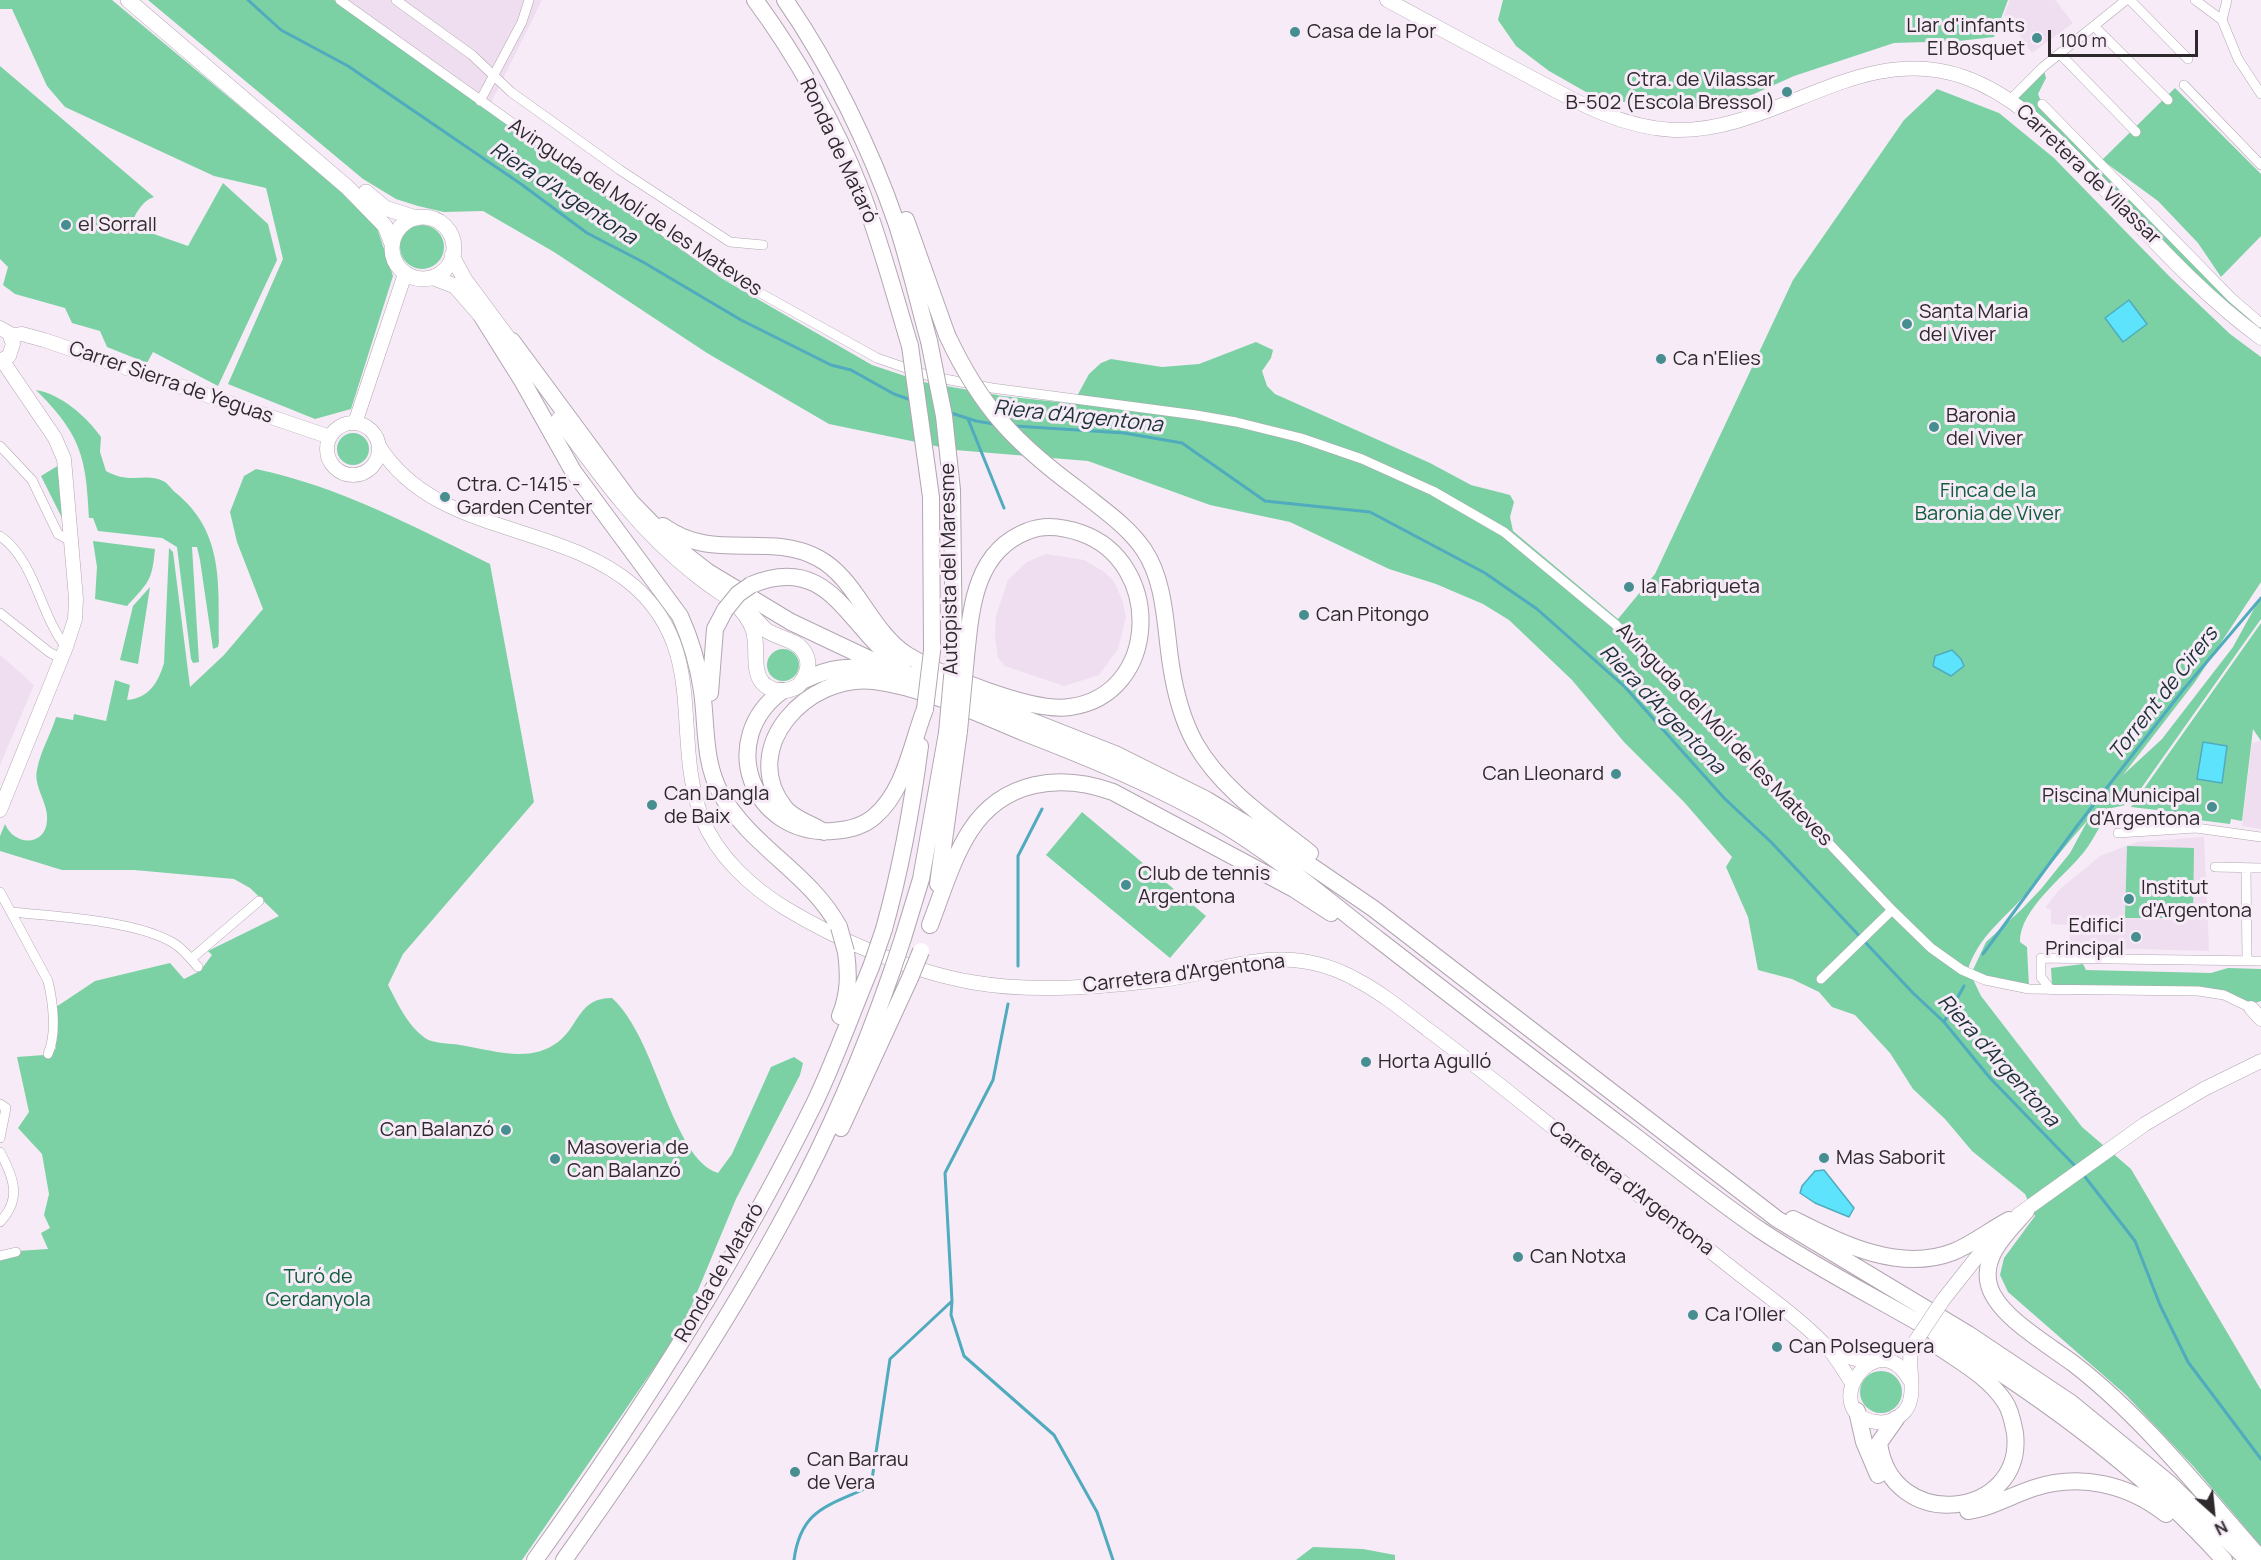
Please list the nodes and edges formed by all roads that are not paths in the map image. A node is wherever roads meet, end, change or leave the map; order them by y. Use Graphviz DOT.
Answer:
graph roads {
  1 [pos="128,0"];
  2 [pos="136,0"];
  3 [pos="340,0"];
  4 [pos="396,0"];
  5 [pos="529,0"];
  6 [pos="755,0"];
  7 [pos="785,0"];
  8 [pos="1387,0"];
  9 [pos="2128,0"];
  10 [pos="2195,0"];
  11 [pos="2227,0"];
  12 [pos="2222,20"];
  13 [pos="2094,26"];
  14 [pos="2060,54"];
  15 [pos="2188,59"];
  16 [pos="828,72"];
  17 [pos="495,75"];
  18 [pos="2184,85"];
  19 [pos="2261,94"];
  20 [pos="2010,100"];
  21 [pos="2168,100"];
  22 [pos="480,101"];
  23 [pos="2042,104"];
  24 [pos="2136,132"];
  25 [pos="2261,165"];
  26 [pos="416,218"];
  27 [pos="392,244"];
  28 [pos="763,245"];
  29 [pos="453,256"];
  30 [pos="405,274"];
  31 [pos="434,278"];
  32 [pos="481,315"];
  33 [pos="2261,323"];
  34 [pos="3,329"];
  35 [pos="2261,338"];
  36 [pos="512,341"];
  37 [pos="929,341"];
  38 [pos="910,346"];
  39 [pos="1,360"];
  40 [pos="544,388"];
  41 [pos="355,423"];
  42 [pos="330,437"];
  43 [pos="0,446"];
  44 [pos="379,446"];
  45 [pos="371,467"];
  46 [pos="393,467"];
  47 [pos="0,536"];
  48 [pos="71,541"];
  49 [pos="730,606"];
  50 [pos="0,613"];
  51 [pos="785,640"];
  52 [pos="64,653"];
  53 [pos="960,656"];
  54 [pos="758,657"];
  55 [pos="804,680"];
  56 [pos="782,691"];
  57 [pos="942,693"];
  58 [pos="925,709"];
  59 [pos="953,732"];
  60 [pos="3,787"];
  61 [pos="0,810"];
  62 [pos="739,817"];
  63 [pos="824,832"];
  64 [pos="2118,833"];
  65 [pos="2261,837"];
  66 [pos="2215,867"];
  67 [pos="2246,868"];
  68 [pos="2261,868"];
  69 [pos="0,892"];
  70 [pos="259,901"];
  71 [pos="1374,909"];
  72 [pos="1892,910"];
  73 [pos="12,912"];
  74 [pos="930,925"];
  75 [pos="1371,934"];
  76 [pos="191,959"];
  77 [pos="2247,960"];
  78 [pos="2261,961"];
  79 [pos="198,967"];
  80 [pos="871,967"];
  81 [pos="892,970"];
  82 [pos="1821,979"];
  83 [pos="2051,990"];
  84 [pos="2256,1010"];
  85 [pos="2261,1019"];
  86 [pos="48,1054"];
  87 [pos="2261,1061"];
  88 [pos="2261,1071"];
  89 [pos="2226,1079"];
  90 [pos="0,1104"];
  91 [pos="0,1138"];
  92 [pos="0,1152"];
  93 [pos="1746,1196"];
  94 [pos="2032,1207"];
  95 [pos="2010,1220"];
  96 [pos="0,1222"];
  97 [pos="16,1252"];
  98 [pos="0,1256"];
  99 [pos="755,1266"];
  100 [pos="1864,1293"];
  101 [pos="699,1314"];
  102 [pos="1826,1345"];
  103 [pos="1913,1345"];
  104 [pos="1878,1362"];
  105 [pos="1909,1379"];
  106 [pos="1852,1383"];
  107 [pos="1857,1411"];
  108 [pos="1896,1419"];
  109 [pos="2201,1534"];
  110 [pos="2261,1559"];
  111 [pos="535,1560"];
  112 [pos="564,1560"];
  113 [pos="2224,1560"];
  114 [pos="2248,1560"];
  1 -- 27 [label="main road"];
  2 -- 26 [label="main road"];
  3 -- 22 [label="street, Avinguda del Molí de les Mateves"];
  4 -- 17 [label="street"];
  5 -- 17 [label="street"];
  6 -- 38 [label="highway, Ronda de Mataró"];
  7 -- 16 [label="highway, Ronda de Mataró"];
  8 -- 20 [label="street, Carretera de Vilassar"];
  9 -- 13 [label="street"];
  9 -- 15 [label="street"];
  10 -- 12 [label="street"];
  11 -- 12 [label="street"];
  12 -- 19 [label="street"];
  13 -- 14 [label="street"];
  13 -- 21 [label="street"];
  14 -- 20 [label="street"];
  14 -- 24 [label="street"];
  16 -- 37 [label="highway, Ronda de Mataró"];
  16 -- 71 [label="highway, bridge"];
  17 -- 22 [label="street"];
  17 -- 28 [label="street"];
  18 -- 25 [label="street"];
  20 -- 35 [label="street, Carretera de Vilassar"];
  22 -- 72 [label="street, Avinguda del Molí de les Mateves"];
  23 -- 33 [label="street"];
  26 -- 27 [label="main road"];
  26 -- 29 [label="main road"];
  27 -- 30 [label="main road"];
  29 -- 31 [label="main road"];
  29 -- 36 [label="main road"];
  30 -- 31 [label="main road"];
  30 -- 41 [label="street"];
  31 -- 32 [label="main road"];
  32 -- 40 [label="main road"];
  32 -- 62 [label="highway"];
  34 -- 39 [label="street"];
  34 -- 42 [label="street, Carrer Sierra de Yeguas"];
  36 -- 40 [label="highway"];
  37 -- 53 [label="highway, Autopista del Maresme, bridge"];
  38 -- 58 [label="highway, Autopista del Maresme, bridge"];
  39 -- 48 [label="street"];
  40 -- 49 [label="main road"];
  40 -- 53 [label="highway"];
  40 -- 57 [label="highway"];
  41 -- 42 [label="street"];
  41 -- 44 [label="street"];
  42 -- 45 [label="street"];
  43 -- 48 [label="street"];
  44 -- 45 [label="street"];
  44 -- 46 [label="street, Carretera d'Argentona"];
  45 -- 46 [label="street"];
  46 -- 102 [label="street, Carretera d'Argentona"];
  47 -- 52 [label="street"];
  48 -- 52 [label="street"];
  49 -- 51 [label="main road"];
  49 -- 54 [label="main road"];
  49 -- 57 [label="highway, bridge"];
  49 -- 62 [label="highway"];
  50 -- 52 [label="street"];
  51 -- 54 [label="main road"];
  51 -- 55 [label="main road"];
  52 -- 60 [label="street"];
  53 -- 59 [label="highway, Autopista del Maresme, bridge"];
  54 -- 56 [label="main road"];
  55 -- 56 [label="main road"];
  55 -- 57 [label="highway"];
  56 -- 63 [label="highway"];
  57 -- 63 [label="highway"];
  57 -- 71 [label="highway"];
  57 -- 75 [label="highway"];
  58 -- 63 [label="highway"];
  58 -- 80 [label="highway, Autopista del Maresme, bridge"];
  59 -- 74 [label="highway"];
  59 -- 81 [label="highway, Autopista del Maresme, bridge"];
  60 -- 61 [label="street"];
  62 -- 101 [label="highway, bridge"];
  64 -- 65 [label="street"];
  66 -- 67 [label="street"];
  67 -- 68 [label="street"];
  67 -- 77 [label="street"];
  69 -- 73 [label="street"];
  70 -- 76 [label="street"];
  71 -- 93 [label="highway"];
  72 -- 82 [label="street"];
  72 -- 83 [label="street, Avinguda del Molí de les Mateves"];
  73 -- 76 [label="street"];
  73 -- 86 [label="street"];
  74 -- 75 [label="highway"];
  74 -- 99 [label="highway, bridge"];
  75 -- 100 [label="highway"];
  76 -- 79 [label="street"];
  77 -- 78 [label="street"];
  77 -- 83 [label="street"];
  80 -- 101 [label="highway, Ronda de Mataró"];
  81 -- 99 [label="highway, Ronda de Mataró"];
  83 -- 84 [label="street, Avinguda del Molí de les Mateves"];
  84 -- 85 [label="street"];
  87 -- 89 [label="street"];
  88 -- 89 [label="street"];
  89 -- 94 [label="street"];
  90 -- 91 [label="street"];
  92 -- 96 [label="street"];
  93 -- 95 [label="highway"];
  93 -- 114 [label="highway"];
  94 -- 95 [label="street"];
  94 -- 110 [label="highway"];
  95 -- 103 [label="street, bridge"];
  97 -- 98 [label="street"];
  99 -- 112 [label="highway, Ronda de Mataró"];
  100 -- 108 [label="highway"];
  100 -- 109 [label="highway"];
  101 -- 111 [label="highway, Ronda de Mataró"];
  102 -- 104 [label="street"];
  102 -- 106 [label="street"];
  103 -- 104 [label="street"];
  103 -- 105 [label="street"];
  104 -- 105 [label="street"];
  104 -- 106 [label="street"];
  105 -- 108 [label="street"];
  106 -- 107 [label="street"];
  107 -- 108 [label="street"];
  107 -- 109 [label="highway"];
  109 -- 113 [label="highway"];
}
